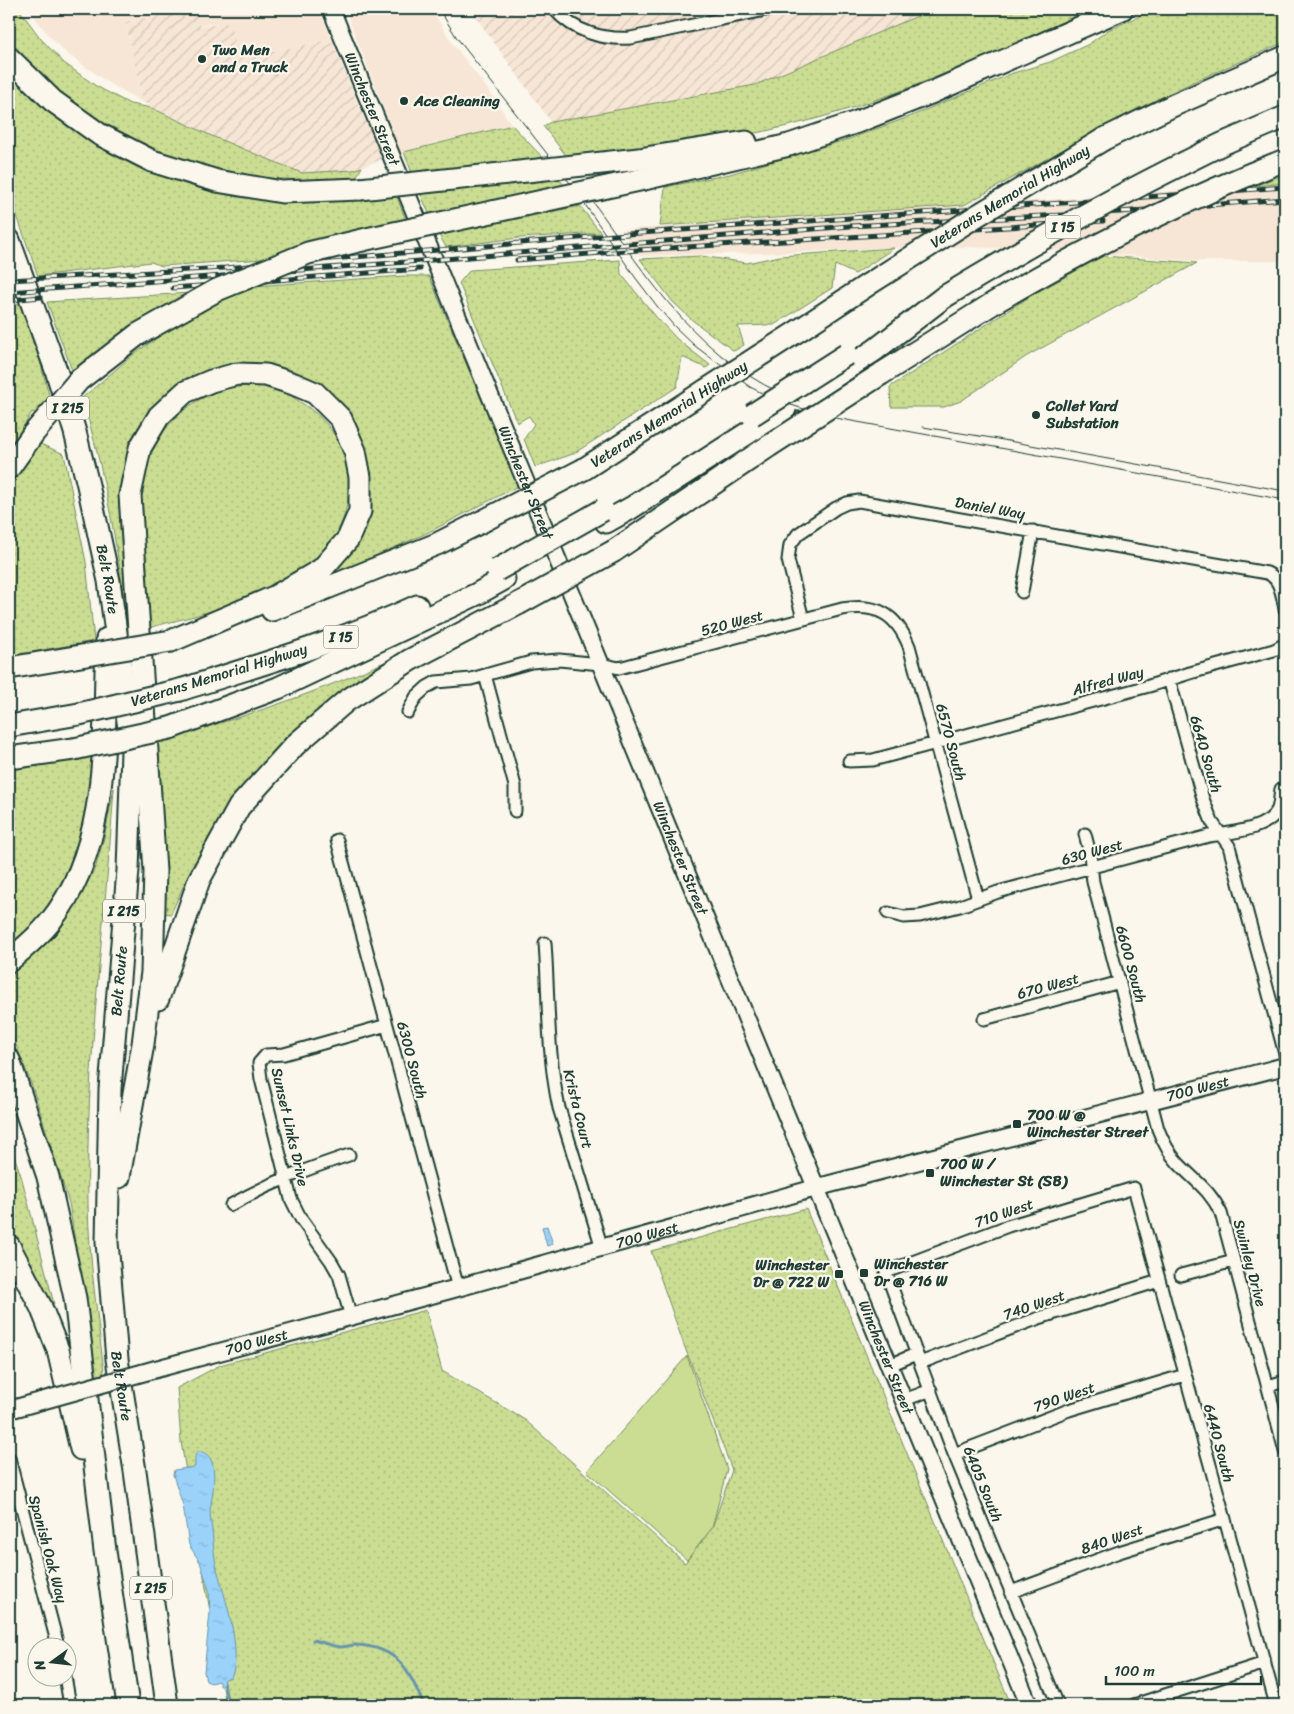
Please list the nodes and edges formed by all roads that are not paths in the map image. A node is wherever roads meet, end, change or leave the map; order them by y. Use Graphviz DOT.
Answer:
graph roads {
  1 [pos="331,9"];
  2 [pos="554,9"];
  3 [pos="770,9"];
  4 [pos="1122,9"];
  5 [pos="1285,57"];
  6 [pos="9,58"];
  7 [pos="1285,117"];
  8 [pos="857,122"];
  9 [pos="1285,160"];
  10 [pos="9,240"];
  11 [pos="944,297"];
  12 [pos="9,468"];
  13 [pos="605,516"];
  14 [pos="1033,531"];
  15 [pos="501,574"];
  16 [pos="109,581"];
  17 [pos="1022,592"];
  18 [pos="872,608"];
  19 [pos="1285,609"];
  20 [pos="803,619"];
  21 [pos="171,641"];
  22 [pos="1285,644"];
  23 [pos="601,664"];
  24 [pos="9,668"];
  25 [pos="485,675"];
  26 [pos="1169,679"];
  27 [pos="408,712"];
  28 [pos="9,726"];
  29 [pos="936,742"];
  30 [pos="9,758"];
  31 [pos="849,761"];
  32 [pos="1280,789"];
  33 [pos="515,810"];
  34 [pos="1085,834"];
  35 [pos="1221,834"];
  36 [pos="337,840"];
  37 [pos="1092,867"];
  38 [pos="978,900"];
  39 [pos="888,913"];
  40 [pos="545,943"];
  41 [pos="9,961"];
  42 [pos="1120,982"];
  43 [pos="984,1020"];
  44 [pos="387,1026"];
  45 [pos="143,1044"];
  46 [pos="1285,1054"];
  47 [pos="9,1060"];
  48 [pos="1285,1066"];
  49 [pos="1151,1101"];
  50 [pos="349,1155"];
  51 [pos="286,1178"];
  52 [pos="816,1188"];
  53 [pos="1134,1188"];
  54 [pos="231,1205"];
  55 [pos="107,1242"];
  56 [pos="9,1246"];
  57 [pos="602,1248"];
  58 [pos="1234,1261"];
  59 [pos="886,1272"];
  60 [pos="1181,1276"];
  61 [pos="1159,1281"];
  62 [pos="458,1288"];
  63 [pos="351,1317"];
  64 [pos="918,1358"];
  65 [pos="890,1364"];
  66 [pos="1185,1375"];
  67 [pos="1285,1381"];
  68 [pos="1268,1386"];
  69 [pos="931,1390"];
  70 [pos="904,1400"];
  71 [pos="9,1410"];
  72 [pos="1285,1451"];
  73 [pos="954,1454"];
  74 [pos="9,1458"];
  75 [pos="1225,1519"];
  76 [pos="106,1551"];
  77 [pos="1011,1592"];
  78 [pos="55,1636"];
  79 [pos="1265,1663"];
  80 [pos="67,1686"];
  81 [pos="70,1705"];
  82 [pos="128,1705"];
  83 [pos="167,1705"];
  84 [pos="1030,1705"];
  85 [pos="1058,1705"];
  86 [pos="1134,1705"];
  87 [pos="1276,1705"];
  1 -- 23 [label="main road, Winchester Street"];
  2 -- 3 [label="street"];
  4 -- 8 [label="highway"];
  5 -- 21 [label="highway, Veterans Memorial Highway, bridge"];
  6 -- 8 [label="highway, bridge"];
  7 -- 11 [label="highway, Veterans Memorial Highway / I 15, bridge"];
  8 -- 12 [label="highway, bridge"];
  9 -- 45 [label="highway, bridge"];
  10 -- 16 [label="highway, Belt Route / I 215"];
  11 -- 13 [label="highway, Veterans Memorial Highway / I 15, bridge"];
  11 -- 13 [label="highway"];
  13 -- 15 [label="highway, Veterans Memorial Highway / I 15, bridge"];
  14 -- 17 [label="street"];
  14 -- 19 [label="street, Daniel Way"];
  14 -- 20 [label="street, Daniel Way"];
  15 -- 28 [label="highway, Veterans Memorial Highway / I 15, bridge"];
  15 -- 30 [label="highway, bridge"];
  16 -- 41 [label="highway"];
  16 -- 55 [label="highway, Belt Route / I 215"];
  18 -- 20 [label="street, 520 West"];
  18 -- 29 [label="street, 6570 South"];
  20 -- 23 [label="street, 520 West"];
  21 -- 24 [label="highway, Veterans Memorial Highway, bridge"];
  21 -- 45 [label="highway"];
  22 -- 26 [label="street, Alfred Way"];
  23 -- 25 [label="street, 520 West"];
  23 -- 52 [label="main road, Winchester Street"];
  25 -- 27 [label="street, 520 West"];
  25 -- 33 [label="street"];
  26 -- 29 [label="street, Alfred Way"];
  26 -- 35 [label="street, 6640 South"];
  29 -- 31 [label="street, Alfred Way"];
  29 -- 38 [label="street, 6570 South"];
  32 -- 35 [label="street, 630 West"];
  34 -- 37 [label="street, 6600 South"];
  35 -- 37 [label="street, 630 West"];
  35 -- 46 [label="street, 6640 South"];
  36 -- 44 [label="street, 6300 South"];
  37 -- 38 [label="street, 630 West"];
  37 -- 42 [label="street, 6600 South"];
  38 -- 39 [label="street, 630 West"];
  40 -- 57 [label="street, Krista Court"];
  42 -- 43 [label="street, 670 West"];
  42 -- 49 [label="street, 6600 South"];
  44 -- 51 [label="street, Sunset Links Drive"];
  44 -- 62 [label="street, 6300 South"];
  45 -- 55 [label="highway"];
  47 -- 76 [label="highway, I 215"];
  48 -- 49 [label="main road, 700 West"];
  49 -- 52 [label="main road, 700 West"];
  49 -- 58 [label="street, Swinley Drive"];
  50 -- 51 [label="street"];
  51 -- 54 [label="street"];
  51 -- 63 [label="street, Sunset Links Drive"];
  52 -- 57 [label="main road, 700 West"];
  52 -- 65 [label="main road, Winchester Street"];
  53 -- 59 [label="street, 710 West"];
  53 -- 61 [label="street, 6440 South"];
  55 -- 83 [label="highway, Belt Route / I 215"];
  56 -- 76 [label="highway"];
  57 -- 62 [label="main road, 700 West"];
  58 -- 60 [label="street"];
  58 -- 68 [label="street, Swinley Drive"];
  59 -- 64 [label="street, 6405 South"];
  61 -- 64 [label="street, 740 West"];
  61 -- 66 [label="street, 6440 South"];
  62 -- 63 [label="main road, 700 West"];
  63 -- 71 [label="main road, 700 West, bridge"];
  64 -- 65 [label="street, 740 West"];
  64 -- 69 [label="street, 6405 South"];
  65 -- 70 [label="main road, Winchester Street"];
  66 -- 73 [label="street, 790 West"];
  66 -- 75 [label="street, 6440 South"];
  67 -- 68 [label="street"];
  68 -- 72 [label="street, Swinley Drive"];
  69 -- 70 [label="street"];
  69 -- 73 [label="street, 6405 South"];
  70 -- 84 [label="main road, Winchester Street"];
  73 -- 77 [label="street, 6405 South"];
  74 -- 78 [label="street, Spanish Oak Way"];
  75 -- 77 [label="street, 840 West"];
  75 -- 79 [label="street, 6440 South"];
  76 -- 82 [label="highway, I 215"];
  77 -- 85 [label="street, 6405 South"];
  79 -- 86 [label="street"];
  79 -- 87 [label="street, 6440 South"];
  80 -- 81 [label="street"];
}
